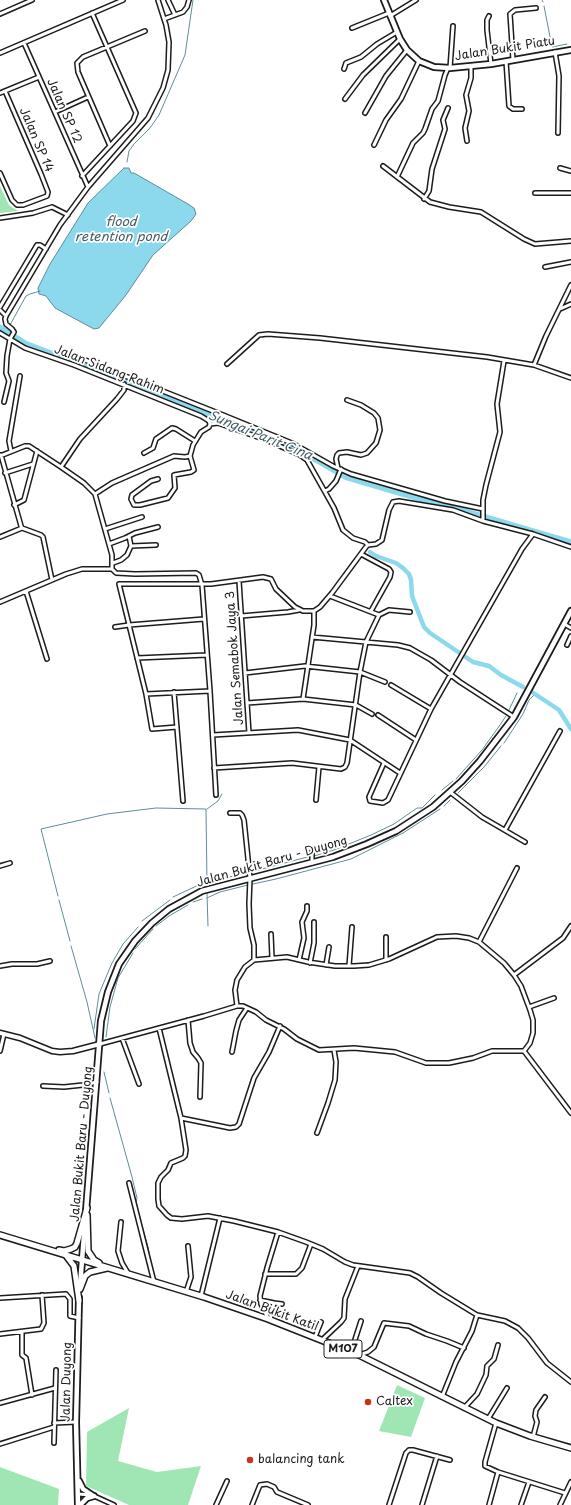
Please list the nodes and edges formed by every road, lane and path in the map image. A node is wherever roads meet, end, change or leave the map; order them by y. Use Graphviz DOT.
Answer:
graph roads {
  1 [pos="32,0"];
  2 [pos="123,0"];
  3 [pos="158,0"];
  4 [pos="168,0"];
  5 [pos="189,0"];
  6 [pos="384,0"];
  7 [pos="416,0"];
  8 [pos="536,8"];
  9 [pos="92,13"];
  10 [pos="0,14"];
  11 [pos="390,14"];
  12 [pos="175,15"];
  13 [pos="489,16"];
  14 [pos="164,19"];
  15 [pos="453,26"];
  16 [pos="352,28"];
  17 [pos="144,31"];
  18 [pos="397,32"];
  19 [pos="400,39"];
  20 [pos="24,43"];
  21 [pos="107,47"];
  22 [pos="407,50"];
  23 [pos="571,50"];
  24 [pos="555,52"];
  25 [pos="0,54"];
  26 [pos="419,60"];
  27 [pos="513,60"];
  28 [pos="506,61"];
  29 [pos="491,64"];
  30 [pos="471,66"];
  31 [pos="449,68"];
  32 [pos="344,69"];
  33 [pos="39,77"];
  34 [pos="5,91"];
  35 [pos="0,94"];
  36 [pos="88,97"];
  37 [pos="345,100"];
  38 [pos="448,108"];
  39 [pos="522,109"];
  40 [pos="54,112"];
  41 [pos="365,113"];
  42 [pos="558,133"];
  43 [pos="467,141"];
  44 [pos="374,145"];
  45 [pos="110,146"];
  46 [pos="383,166"];
  47 [pos="560,168"];
  48 [pos="571,172"];
  49 [pos="0,173"];
  50 [pos="82,176"];
  51 [pos="397,177"];
  52 [pos="88,187"];
  53 [pos="571,192"];
  54 [pos="535,193"];
  55 [pos="424,199"];
  56 [pos="68,216"];
  57 [pos="0,218"];
  58 [pos="571,241"];
  59 [pos="46,250"];
  60 [pos="571,262"];
  61 [pos="545,267"];
  62 [pos="571,285"];
  63 [pos="571,304"];
  64 [pos="0,307"];
  65 [pos="560,309"];
  66 [pos="0,310"];
  67 [pos="6,316"];
  68 [pos="0,333"];
  69 [pos="10,339"];
  70 [pos="75,356"];
  71 [pos="504,361"];
  72 [pos="227,364"];
  73 [pos="534,365"];
  74 [pos="20,376"];
  75 [pos="571,378"];
  76 [pos="124,384"];
  77 [pos="347,400"];
  78 [pos="4,402"];
  79 [pos="223,415"];
  80 [pos="214,423"];
  81 [pos="195,441"];
  82 [pos="36,450"];
  83 [pos="11,451"];
  84 [pos="144,453"];
  85 [pos="0,455"];
  86 [pos="190,456"];
  87 [pos="33,464"];
  88 [pos="62,467"];
  89 [pos="339,470"];
  90 [pos="5,473"];
  91 [pos="158,479"];
  92 [pos="327,490"];
  93 [pos="95,494"];
  94 [pos="14,505"];
  95 [pos="483,511"];
  96 [pos="142,517"];
  97 [pos="483,520"];
  98 [pos="158,527"];
  99 [pos="22,528"];
  100 [pos="105,529"];
  101 [pos="533,534"];
  102 [pos="129,536"];
  103 [pos="0,537"];
  104 [pos="109,544"];
  105 [pos="156,545"];
  106 [pos="131,546"];
  107 [pos="368,546"];
  108 [pos="571,547"];
  109 [pos="361,554"];
  110 [pos="113,563"];
  111 [pos="112,569"];
  112 [pos="52,580"];
  113 [pos="239,580"];
  114 [pos="202,584"];
  115 [pos="26,591"];
  116 [pos="330,596"];
  117 [pos="0,602"];
  118 [pos="299,610"];
  119 [pos="314,611"];
  120 [pos="371,611"];
  121 [pos="571,611"];
  122 [pos="410,612"];
  123 [pos="380,615"];
  124 [pos="241,616"];
  125 [pos="204,619"];
  126 [pos="564,624"];
  127 [pos="129,625"];
  128 [pos="115,628"];
  129 [pos="571,628"];
  130 [pos="571,636"];
  131 [pos="312,637"];
  132 [pos="366,642"];
  133 [pos="567,645"];
  134 [pos="207,655"];
  135 [pos="137,658"];
  136 [pos="47,659"];
  137 [pos="308,667"];
  138 [pos="360,672"];
  139 [pos="245,673"];
  140 [pos="450,674"];
  141 [pos="385,682"];
  142 [pos="391,685"];
  143 [pos="210,690"];
  144 [pos="174,692"];
  145 [pos="146,694"];
  146 [pos="303,699"];
  147 [pos="247,703"];
  148 [pos="356,705"];
  149 [pos="431,709"];
  150 [pos="372,714"];
  151 [pos="378,715"];
  152 [pos="514,717"];
  153 [pos="177,727"];
  154 [pos="560,731"];
  155 [pos="249,734"];
  156 [pos="213,736"];
  157 [pos="350,740"];
  158 [pos="416,740"];
  159 [pos="384,762"];
  160 [pos="319,767"];
  161 [pos="214,768"];
  162 [pos="400,773"];
  163 [pos="450,792"];
  164 [pos="216,795"];
  165 [pos="316,800"];
  166 [pos="183,801"];
  167 [pos="230,813"];
  168 [pos="505,830"];
  169 [pos="525,842"];
  170 [pos="312,852"];
  171 [pos="312,860"];
  172 [pos="10,863"];
  173 [pos="0,866"];
  174 [pos="518,868"];
  175 [pos="250,878"];
  176 [pos="307,906"];
  177 [pos="314,922"];
  178 [pos="571,926"];
  179 [pos="352,927"];
  180 [pos="271,934"];
  181 [pos="386,937"];
  182 [pos="479,942"];
  183 [pos="328,947"];
  184 [pos="272,958"];
  185 [pos="254,960"];
  186 [pos="299,960"];
  187 [pos="386,960"];
  188 [pos="50,961"];
  189 [pos="310,963"];
  190 [pos="326,965"];
  191 [pos="0,966"];
  192 [pos="349,966"];
  193 [pos="514,975"];
  194 [pos="554,998"];
  195 [pos="238,1006"];
  196 [pos="529,1006"];
  197 [pos="247,1008"];
  198 [pos="188,1020"];
  199 [pos="280,1026"];
  200 [pos="159,1028"];
  201 [pos="2,1033"];
  202 [pos="122,1038"];
  203 [pos="100,1044"];
  204 [pos="334,1050"];
  205 [pos="0,1051"];
  206 [pos="524,1051"];
  207 [pos="232,1052"];
  208 [pos="97,1082"];
  209 [pos="139,1084"];
  210 [pos="43,1086"];
  211 [pos="200,1097"];
  212 [pos="571,1113"];
  213 [pos="181,1118"];
  214 [pos="317,1133"];
  215 [pos="129,1184"];
  216 [pos="87,1208"];
  217 [pos="220,1218"];
  218 [pos="121,1222"];
  219 [pos="278,1232"];
  220 [pos="0,1235"];
  221 [pos="310,1244"];
  222 [pos="188,1246"];
  223 [pos="44,1248"];
  224 [pos="64,1254"];
  225 [pos="82,1259"];
  226 [pos="358,1266"];
  227 [pos="108,1268"];
  228 [pos="129,1274"];
  229 [pos="265,1274"];
  230 [pos="154,1282"];
  231 [pos="80,1289"];
  232 [pos="186,1292"];
  233 [pos="42,1295"];
  234 [pos="201,1296"];
  235 [pos="0,1298"];
  236 [pos="260,1300"];
  237 [pos="79,1301"];
  238 [pos="274,1303"];
  239 [pos="282,1304"];
  240 [pos="477,1315"];
  241 [pos="78,1318"];
  242 [pos="269,1319"];
  243 [pos="361,1321"];
  244 [pos="321,1322"];
  245 [pos="22,1332"];
  246 [pos="0,1334"];
  247 [pos="315,1337"];
  248 [pos="322,1340"];
  249 [pos="498,1345"];
  250 [pos="464,1348"];
  251 [pos="351,1352"];
  252 [pos="359,1355"];
  253 [pos="56,1370"];
  254 [pos="571,1382"];
  255 [pos="55,1388"];
  256 [pos="507,1388"];
  257 [pos="32,1395"];
  258 [pos="442,1397"];
  259 [pos="545,1397"];
  260 [pos="0,1403"];
  261 [pos="464,1408"];
  262 [pos="488,1419"];
  263 [pos="76,1422"];
  264 [pos="496,1423"];
  265 [pos="54,1425"];
  266 [pos="533,1437"];
  267 [pos="54,1443"];
  268 [pos="0,1444"];
  269 [pos="571,1448"];
  270 [pos="437,1456"];
  271 [pos="450,1460"];
  272 [pos="498,1472"];
  273 [pos="77,1478"];
  274 [pos="227,1481"];
  275 [pos="528,1482"];
  276 [pos="571,1482"];
  277 [pos="565,1493"];
  278 [pos="78,1494"];
  279 [pos="93,1496"];
  280 [pos="295,1500"];
  281 [pos="79,1505"];
  282 [pos="114,1505"];
  283 [pos="216,1505"];
  284 [pos="252,1505"];
  285 [pos="293,1505"];
  286 [pos="308,1505"];
  287 [pos="389,1505"];
  288 [pos="422,1505"];
  289 [pos="488,1505"];
  290 [pos="521,1505"];
  291 [pos="560,1505"];
  1 -- 10 [label="street"];
  2 -- 9 [label="street"];
  3 -- 14 [label="street"];
  4 -- 12 [label="street"];
  5 -- 12 [label="street"];
  6 -- 11 [label="main road, Jalan Bukit Piatu"];
  7 -- 11 [label="street"];
  8 -- 27 [label="street"];
  9 -- 20 [label="street"];
  9 -- 21 [label="street"];
  11 -- 16 [label="street"];
  11 -- 18 [label="main road, Jalan Bukit Piatu"];
  12 -- 14 [label="street"];
  13 -- 29 [label="street"];
  14 -- 52 [label="street"];
  15 -- 31 [label="street"];
  17 -- 21 [label="street"];
  18 -- 19 [label="main road, Jalan Bukit Piatu"];
  18 -- 32 [label="street"];
  19 -- 22 [label="main road, Jalan Bukit Piatu"];
  19 -- 37 [label="street"];
  20 -- 25 [label="street"];
  20 -- 33 [label="street, Jalan SP 12"];
  21 -- 36 [label="street"];
  21 -- 45 [label="street"];
  22 -- 26 [label="main road, Jalan Bukit Piatu"];
  22 -- 41 [label="street"];
  23 -- 24 [label="main road, Jalan Bukit Piatu"];
  24 -- 27 [label="main road, Jalan Bukit Piatu"];
  24 -- 42 [label="street"];
  26 -- 31 [label="main road, Jalan Bukit Piatu"];
  26 -- 44 [label="street"];
  27 -- 28 [label="main road, Jalan Bukit Piatu"];
  28 -- 29 [label="main road, Jalan Bukit Piatu"];
  28 -- 39 [label="street"];
  29 -- 30 [label="main road, Jalan Bukit Piatu"];
  30 -- 31 [label="main road, Jalan Bukit Piatu"];
  30 -- 43 [label="street"];
  31 -- 51 [label="street"];
  33 -- 34 [label="street"];
  33 -- 40 [label="street, Jalan SP 12"];
  34 -- 35 [label="street"];
  34 -- 49 [label="street, Jalan SP 14"];
  36 -- 40 [label="street"];
  36 -- 45 [label="street"];
  38 -- 55 [label="street"];
  40 -- 50 [label="street, Jalan SP 12"];
  45 -- 50 [label="street"];
  46 -- 51 [label="street"];
  47 -- 48 [label="street"];
  50 -- 52 [label="street, Jalan SP 12"];
  51 -- 55 [label="street"];
  52 -- 56 [label="street"];
  53 -- 54 [label="street"];
  55 -- 58 [label="street"];
  56 -- 57 [label="street"];
  56 -- 59 [label="street"];
  59 -- 64 [label="street"];
  59 -- 67 [label="street"];
  60 -- 61 [label="street"];
  62 -- 65 [label="street"];
  63 -- 65 [label="street"];
  65 -- 73 [label="street"];
  66 -- 67 [label="street"];
  67 -- 69 [label="street"];
  68 -- 69 [label="street, Jalan Sidang Rahim"];
  69 -- 76 [label="street, Jalan Sidang Rahim"];
  69 -- 78 [label="street"];
  70 -- 79 [label="street"];
  71 -- 72 [label="street"];
  71 -- 73 [label="street"];
  71 -- 95 [label="street"];
  73 -- 75 [label="street"];
  74 -- 83 [label="street"];
  76 -- 80 [label="street, Jalan Sidang Rahim"];
  76 -- 88 [label="street"];
  77 -- 89 [label="street"];
  79 -- 80 [label="street"];
  79 -- 89 [label="street"];
  80 -- 81 [label="street"];
  80 -- 92 [label="street, Jalan Sidang Rahim"];
  81 -- 84 [label="street"];
  81 -- 86 [label="street"];
  82 -- 83 [label="street"];
  82 -- 87 [label="street"];
  82 -- 88 [label="street"];
  83 -- 85 [label="street"];
  85 -- 90 [label="street"];
  86 -- 91 [label="street"];
  86 -- 93 [label="street"];
  87 -- 90 [label="street"];
  87 -- 94 [label="street"];
  88 -- 93 [label="street"];
  89 -- 92 [label="street"];
  89 -- 95 [label="street"];
  90 -- 94 [label="street"];
  92 -- 107 [label="street, Jalan Sidang Rahim"];
  93 -- 100 [label="street"];
  94 -- 99 [label="street"];
  95 -- 97 [label="street"];
  96 -- 100 [label="street"];
  97 -- 101 [label="street"];
  97 -- 107 [label="street"];
  98 -- 102 [label="street"];
  99 -- 103 [label="street"];
  99 -- 112 [label="street"];
  100 -- 104 [label="street"];
  101 -- 108 [label="street"];
  101 -- 140 [label="street"];
  102 -- 104 [label="street"];
  102 -- 106 [label="street"];
  104 -- 110 [label="street"];
  105 -- 106 [label="street"];
  106 -- 110 [label="street"];
  107 -- 109 [label="street"];
  109 -- 116 [label="street"];
  109 -- 120 [label="street"];
  110 -- 111 [label="street"];
  111 -- 112 [label="street"];
  111 -- 114 [label="street"];
  112 -- 115 [label="street"];
  113 -- 114 [label="street"];
  113 -- 118 [label="street"];
  113 -- 124 [label="street, Jalan Semabok Jaya 3"];
  114 -- 125 [label="street"];
  114 -- 127 [label="street"];
  115 -- 117 [label="street"];
  115 -- 136 [label="street"];
  116 -- 119 [label="street"];
  116 -- 120 [label="street"];
  118 -- 119 [label="street"];
  118 -- 124 [label="street"];
  119 -- 131 [label="street"];
  120 -- 123 [label="street"];
  121 -- 126 [label="main road, Jalan Bukit Baru - Duyong"];
  122 -- 123 [label="street"];
  123 -- 132 [label="street"];
  124 -- 139 [label="street, Jalan Semabok Jaya 3"];
  125 -- 127 [label="street"];
  125 -- 134 [label="street"];
  126 -- 129 [label="street"];
  126 -- 152 [label="main road, Jalan Bukit Baru - Duyong"];
  127 -- 128 [label="street"];
  127 -- 135 [label="street"];
  130 -- 133 [label="street"];
  131 -- 132 [label="street"];
  131 -- 137 [label="street"];
  132 -- 138 [label="street"];
  132 -- 140 [label="street"];
  134 -- 135 [label="street"];
  134 -- 143 [label="street"];
  135 -- 145 [label="street"];
  137 -- 138 [label="street"];
  137 -- 139 [label="street"];
  137 -- 146 [label="street"];
  138 -- 141 [label="street"];
  138 -- 148 [label="street"];
  139 -- 147 [label="street, Jalan Semabok Jaya 3"];
  140 -- 149 [label="street"];
  140 -- 152 [label="street"];
  142 -- 149 [label="street"];
  143 -- 144 [label="street"];
  143 -- 156 [label="street"];
  144 -- 145 [label="street"];
  144 -- 153 [label="street"];
  145 -- 153 [label="street"];
  146 -- 147 [label="street"];
  146 -- 148 [label="street"];
  147 -- 155 [label="street, Jalan Semabok Jaya 3"];
  148 -- 150 [label="street"];
  148 -- 157 [label="street"];
  149 -- 158 [label="street"];
  151 -- 158 [label="street"];
  152 -- 163 [label="main road, Jalan Bukit Baru - Duyong"];
  153 -- 166 [label="street"];
  154 -- 168 [label="street"];
  155 -- 156 [label="street"];
  155 -- 157 [label="street"];
  156 -- 161 [label="street"];
  157 -- 159 [label="street"];
  157 -- 160 [label="street"];
  158 -- 162 [label="street"];
  159 -- 162 [label="street"];
  159 -- 162 [label="street"];
  160 -- 161 [label="street"];
  160 -- 165 [label="street"];
  161 -- 164 [label="street"];
  163 -- 168 [label="street"];
  163 -- 171 [label="main road, Jalan Bukit Baru - Duyong"];
  167 -- 175 [label="street"];
  168 -- 169 [label="street"];
  170 -- 171 [label="street"];
  171 -- 175 [label="main road, Jalan Bukit Baru - Duyong"];
  172 -- 173 [label="street"];
  174 -- 182 [label="street"];
  175 -- 185 [label="street"];
  175 -- 203 [label="main road, Jalan Bukit Baru - Duyong"];
  176 -- 186 [label="street"];
  177 -- 189 [label="street"];
  178 -- 193 [label="street"];
  179 -- 192 [label="street"];
  180 -- 184 [label="street"];
  181 -- 187 [label="street"];
  182 -- 187 [label="street"];
  182 -- 193 [label="street"];
  183 -- 190 [label="street"];
  184 -- 185 [label="street"];
  184 -- 186 [label="street"];
  185 -- 195 [label="street"];
  186 -- 189 [label="street"];
  187 -- 192 [label="street"];
  188 -- 191 [label="street"];
  189 -- 190 [label="street"];
  190 -- 192 [label="street"];
  193 -- 196 [label="street"];
  194 -- 196 [label="street"];
  195 -- 197 [label="street"];
  195 -- 198 [label="street"];
  196 -- 206 [label="street"];
  197 -- 199 [label="street"];
  197 -- 207 [label="street"];
  198 -- 200 [label="street"];
  198 -- 211 [label="street"];
  199 -- 204 [label="street"];
  199 -- 213 [label="street"];
  200 -- 202 [label="street"];
  200 -- 213 [label="street"];
  201 -- 203 [label="street"];
  201 -- 205 [label="street"];
  202 -- 203 [label="street"];
  202 -- 209 [label="street"];
  203 -- 208 [label="main road, Jalan Bukit Baru - Duyong"];
  204 -- 206 [label="street"];
  204 -- 214 [label="street"];
  206 -- 212 [label="street"];
  208 -- 210 [label="street"];
  208 -- 216 [label="main road, Jalan Bukit Baru - Duyong"];
  213 -- 217 [label="street"];
  215 -- 230 [label="street"];
  216 -- 223 [label="main road"];
  216 -- 225 [label="main road, Jalan Bukit Baru - Duyong"];
  216 -- 227 [label="main road"];
  217 -- 219 [label="street"];
  217 -- 234 [label="street"];
  218 -- 228 [label="street"];
  219 -- 221 [label="street"];
  219 -- 229 [label="street"];
  220 -- 223 [label="main road, Jalan Bukit Katil / M107"];
  221 -- 226 [label="street"];
  221 -- 229 [label="street"];
  222 -- 232 [label="street"];
  223 -- 224 [label="main road, Jalan Bukit Katil / M107"];
  224 -- 225 [label="main road, Jalan Bukit Katil / M107"];
  224 -- 237 [label="main road"];
  225 -- 227 [label="main road, Jalan Bukit Katil / M107"];
  225 -- 231 [label="main road, Jalan Duyong"];
  226 -- 240 [label="street"];
  226 -- 248 [label="street"];
  227 -- 228 [label="main road, Jalan Bukit Katil / M107"];
  227 -- 231 [label="main road"];
  228 -- 230 [label="main road, Jalan Bukit Katil / M107"];
  229 -- 236 [label="street"];
  230 -- 232 [label="main road, Jalan Bukit Katil / M107"];
  231 -- 237 [label="main road, Jalan Duyong"];
  232 -- 234 [label="main road, Jalan Bukit Katil / M107"];
  233 -- 235 [label="street"];
  233 -- 241 [label="street"];
  233 -- 245 [label="street"];
  234 -- 242 [label="main road, Jalan Bukit Katil / M107"];
  236 -- 238 [label="street"];
  236 -- 242 [label="street"];
  237 -- 241 [label="main road, Jalan Duyong"];
  238 -- 239 [label="street"];
  238 -- 242 [label="street"];
  240 -- 250 [label="street"];
  240 -- 254 [label="street"];
  241 -- 263 [label="main road, Jalan Duyong"];
  242 -- 247 [label="main road, Jalan Bukit Katil / M107"];
  243 -- 251 [label="street"];
  244 -- 247 [label="street"];
  245 -- 246 [label="street"];
  245 -- 257 [label="street"];
  247 -- 248 [label="main road, Jalan Bukit Katil / M107"];
  248 -- 251 [label="main road, Jalan Bukit Katil / M107"];
  249 -- 261 [label="street"];
  250 -- 252 [label="street"];
  250 -- 258 [label="street"];
  251 -- 252 [label="main road, Jalan Bukit Katil / M107"];
  252 -- 258 [label="main road, Jalan Bukit Katil / M107"];
  253 -- 255 [label="street"];
  255 -- 257 [label="street"];
  255 -- 265 [label="street"];
  256 -- 262 [label="street"];
  257 -- 260 [label="street"];
  258 -- 261 [label="main road, Jalan Bukit Katil / M107"];
  259 -- 266 [label="street"];
  261 -- 262 [label="main road, Jalan Bukit Katil / M107"];
  262 -- 264 [label="main road, Jalan Bukit Katil / M107"];
  263 -- 265 [label="street"];
  263 -- 273 [label="main road, Jalan Duyong"];
  264 -- 266 [label="main road, Jalan Bukit Katil / M107"];
  264 -- 272 [label="street"];
  265 -- 267 [label="street"];
  265 -- 268 [label="street"];
  266 -- 269 [label="main road, Jalan Bukit Katil / M107"];
  270 -- 271 [label="street"];
  270 -- 287 [label="street"];
  270 -- 288 [label="street"];
  272 -- 275 [label="street"];
  272 -- 289 [label="street"];
  273 -- 278 [label="main road, Jalan Duyong"];
  273 -- 279 [label="main road"];
  274 -- 283 [label="street"];
  275 -- 277 [label="street"];
  275 -- 290 [label="street"];
  276 -- 277 [label="street"];
  277 -- 291 [label="street"];
  278 -- 279 [label="street"];
  278 -- 281 [label="main road, Jalan Duyong"];
  279 -- 281 [label="main road"];
  279 -- 282 [label="street"];
  280 -- 284 [label="street"];
  280 -- 285 [label="street"];
  280 -- 286 [label="street"];
}
